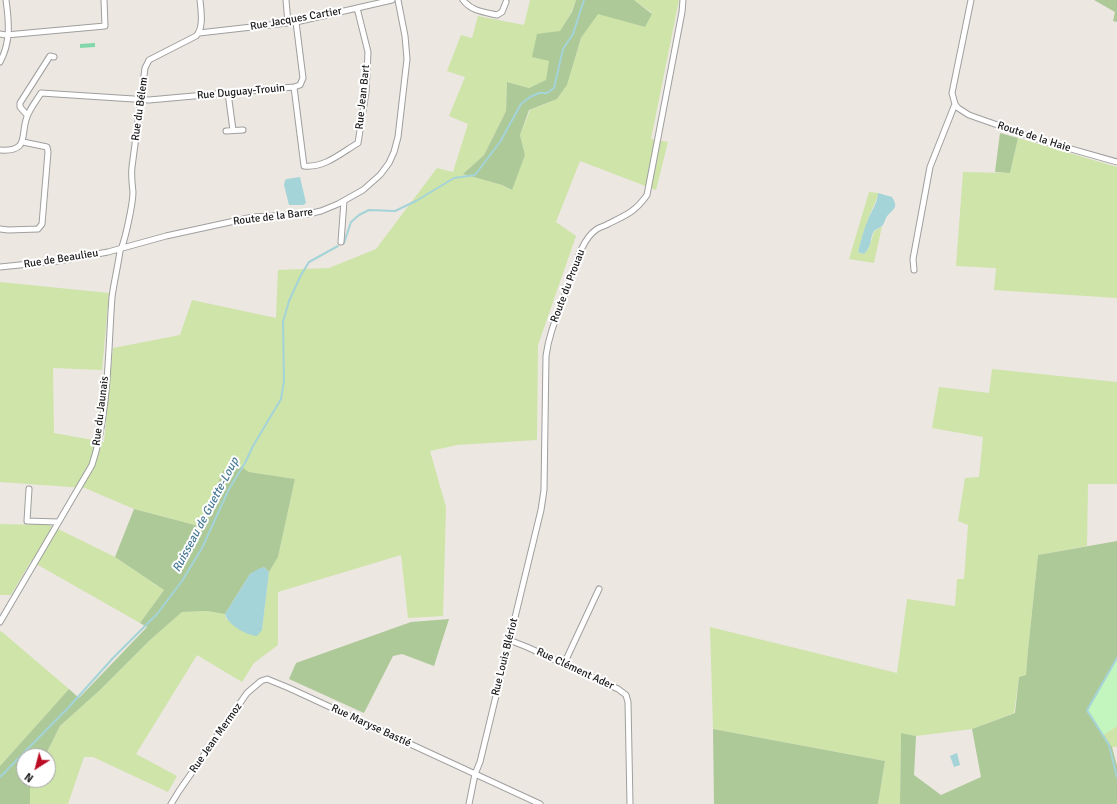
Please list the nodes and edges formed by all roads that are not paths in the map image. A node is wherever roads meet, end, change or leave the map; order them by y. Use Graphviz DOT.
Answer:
graph roads {
  1 [pos="6,0"];
  2 [pos="104,0"];
  3 [pos="200,0"];
  4 [pos="286,0"];
  5 [pos="392,0"];
  6 [pos="398,0"];
  7 [pos="463,0"];
  8 [pos="683,0"];
  9 [pos="971,0"];
  10 [pos="506,2"];
  11 [pos="357,8"];
  12 [pos="296,22"];
  13 [pos="288,23"];
  14 [pos="0,34"];
  15 [pos="9,34"];
  16 [pos="199,34"];
  17 [pos="54,57"];
  18 [pos="0,62"];
  19 [pos="294,87"];
  20 [pos="228,94"];
  21 [pos="142,100"];
  22 [pos="955,104"];
  23 [pos="27,115"];
  24 [pos="233,130"];
  25 [pos="243,130"];
  26 [pos="226,131"];
  27 [pos="23,142"];
  28 [pos="0,150"];
  29 [pos="1117,162"];
  30 [pos="344,201"];
  31 [pos="0,229"];
  32 [pos="341,242"];
  33 [pos="122,248"];
  34 [pos="0,267"];
  35 [pos="914,270"];
  36 [pos="29,490"];
  37 [pos="540,510"];
  38 [pos="58,522"];
  39 [pos="599,589"];
  40 [pos="0,622"];
  41 [pos="509,640"];
  42 [pos="564,664"];
  43 [pos="267,679"];
  44 [pos="475,774"];
  45 [pos="171,804"];
  46 [pos="469,804"];
  47 [pos="540,804"];
  48 [pos="630,804"];
  1 -- 15 [label="street"];
  2 -- 15 [label="street"];
  3 -- 16 [label="street"];
  4 -- 13 [label="street"];
  5 -- 11 [label="street, Rue Jacques Cartier"];
  6 -- 30 [label="street, Route de la Barre"];
  7 -- 10 [label="street"];
  8 -- 37 [label="street, Route du Prouau"];
  9 -- 22 [label="street"];
  11 -- 12 [label="street, Rue Jacques Cartier"];
  11 -- 19 [label="street, Rue Jean Bart"];
  12 -- 13 [label="street, Rue Jacques Cartier"];
  12 -- 19 [label="street, Rue Duguay-Trouin"];
  13 -- 16 [label="street, Rue Jacques Cartier"];
  14 -- 15 [label="street"];
  15 -- 18 [label="street"];
  16 -- 21 [label="street, Rue du Bélem"];
  17 -- 23 [label="street"];
  19 -- 20 [label="street, Rue Duguay-Trouin"];
  20 -- 21 [label="street, Rue Duguay-Trouin"];
  20 -- 24 [label="street"];
  21 -- 23 [label="street, Rue Duguay-Trouin"];
  21 -- 33 [label="street, Rue du Bélem"];
  22 -- 29 [label="street, Route de la Haie"];
  22 -- 35 [label="street"];
  23 -- 27 [label="street"];
  24 -- 25 [label="street"];
  24 -- 26 [label="street"];
  27 -- 28 [label="street"];
  27 -- 31 [label="street"];
  30 -- 32 [label="street"];
  30 -- 33 [label="street, Route de la Barre"];
  33 -- 34 [label="street, Rue de Beaulieu"];
  33 -- 38 [label="street, Rue du Jaunais"];
  36 -- 38 [label="street"];
  37 -- 41 [label="street, Rue Louis Blériot"];
  38 -- 40 [label="street, Rue du Jaunais"];
  39 -- 42 [label="street"];
  41 -- 42 [label="street, Rue Clément Ader"];
  41 -- 44 [label="street, Rue Louis Blériot"];
  42 -- 48 [label="street, Rue Clément Ader"];
  43 -- 44 [label="street, Rue Maryse Bastié"];
  43 -- 45 [label="street, Rue Jean Mermoz"];
  44 -- 46 [label="street, Rue Louis Blériot"];
  44 -- 47 [label="street, Rue Maryse Bastié"];
}
